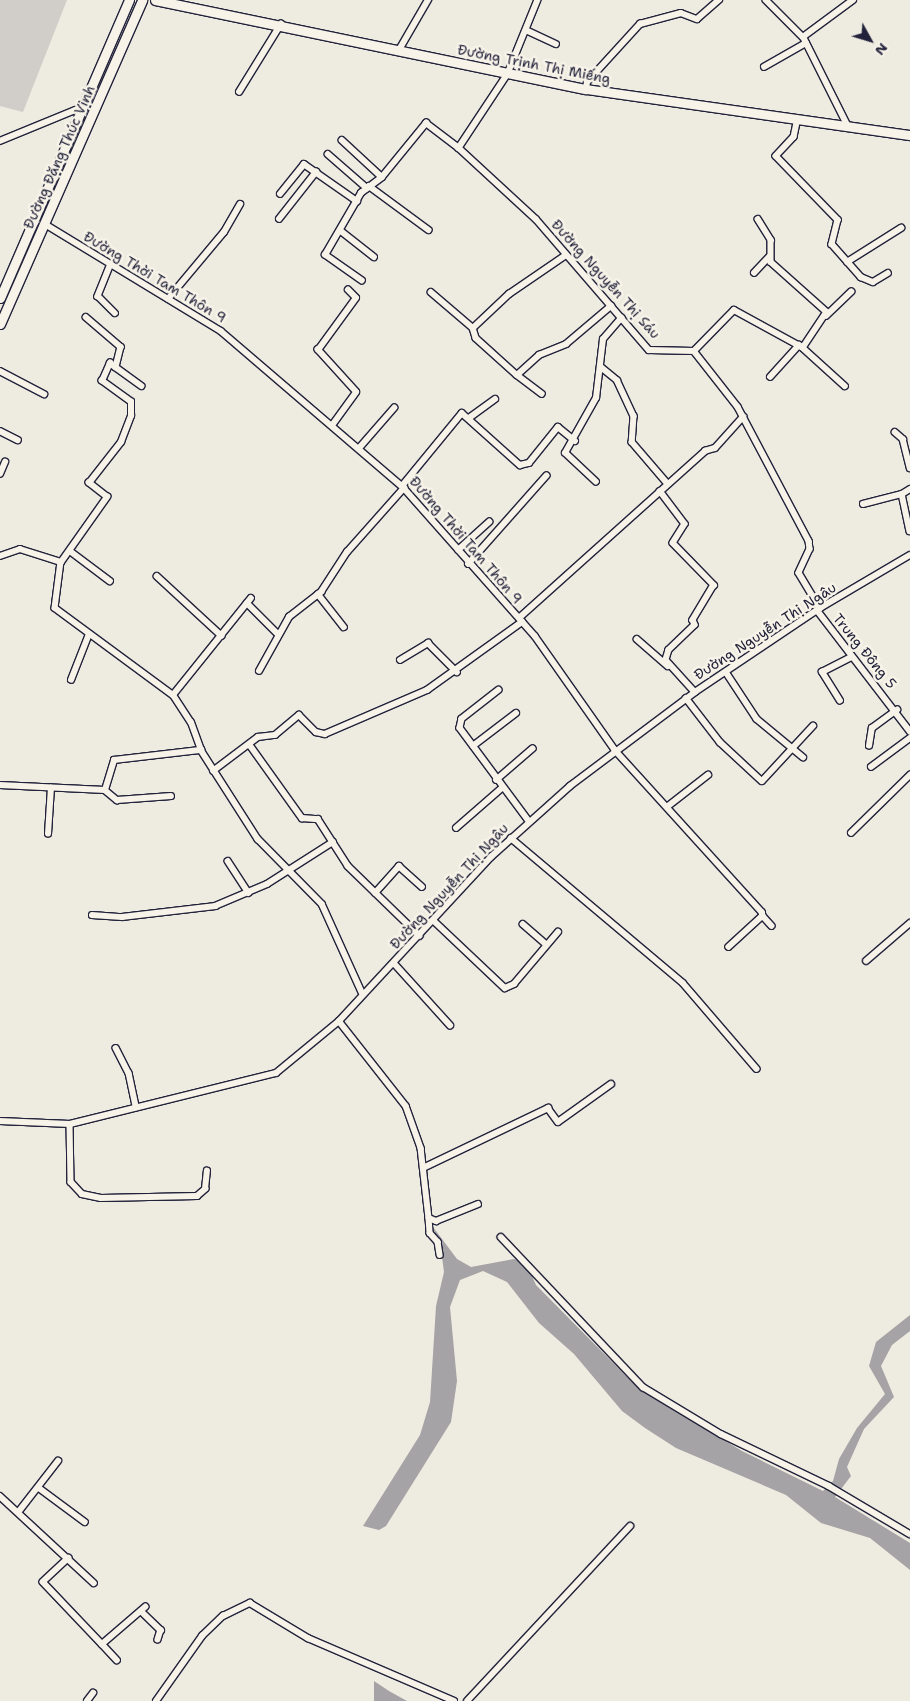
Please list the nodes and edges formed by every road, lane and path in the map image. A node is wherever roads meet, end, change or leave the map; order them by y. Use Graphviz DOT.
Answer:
graph roads {
  1 [pos="129,0"];
  2 [pos="142,0"];
  3 [pos="155,0"];
  4 [pos="428,0"];
  5 [pos="538,0"];
  6 [pos="719,0"];
  7 [pos="766,0"];
  8 [pos="853,0"];
  9 [pos="281,24"];
  10 [pos="526,30"];
  11 [pos="805,40"];
  12 [pos="556,44"];
  13 [pos="398,50"];
  14 [pos="764,67"];
  15 [pos="508,74"];
  16 [pos="586,89"];
  17 [pos="239,92"];
  18 [pos="83,107"];
  19 [pos="797,123"];
  20 [pos="849,130"];
  21 [pos="910,135"];
  22 [pos="342,140"];
  23 [pos="0,141"];
  24 [pos="459,148"];
  25 [pos="328,154"];
  26 [pos="316,172"];
  27 [pos="382,177"];
  28 [pos="368,187"];
  29 [pos="280,194"];
  30 [pos="357,201"];
  31 [pos="240,204"];
  32 [pos="279,219"];
  33 [pos="758,219"];
  34 [pos="44,224"];
  35 [pos="901,228"];
  36 [pos="428,230"];
  37 [pos="341,231"];
  38 [pos="566,254"];
  39 [pos="374,257"];
  40 [pos="769,257"];
  41 [pos="847,262"];
  42 [pos="111,264"];
  43 [pos="754,273"];
  44 [pos="888,273"];
  45 [pos="362,281"];
  46 [pos="348,290"];
  47 [pos="431,292"];
  48 [pos="852,292"];
  49 [pos="0,298"];
  50 [pos="168,299"];
  51 [pos="611,306"];
  52 [pos="115,312"];
  53 [pos="86,317"];
  54 [pos="825,317"];
  55 [pos="621,318"];
  56 [pos="0,324"];
  57 [pos="473,328"];
  58 [pos="801,347"];
  59 [pos="694,351"];
  60 [pos="116,367"];
  61 [pos="601,367"];
  62 [pos="0,372"];
  63 [pos="517,375"];
  64 [pos="770,377"];
  65 [pos="142,386"];
  66 [pos="845,386"];
  67 [pos="44,394"];
  68 [pos="542,394"];
  69 [pos="495,399"];
  70 [pos="394,408"];
  71 [pos="743,417"];
  72 [pos="469,418"];
  73 [pos="333,424"];
  74 [pos="0,431"];
  75 [pos="895,432"];
  76 [pos="18,440"];
  77 [pos="575,441"];
  78 [pos="360,447"];
  79 [pos="4,462"];
  80 [pos="910,468"];
  81 [pos="0,474"];
  82 [pos="546,476"];
  83 [pos="596,482"];
  84 [pos="668,484"];
  85 [pos="403,487"];
  86 [pos="910,488"];
  87 [pos="660,491"];
  88 [pos="902,494"];
  89 [pos="863,504"];
  90 [pos="489,522"];
  91 [pos="910,531"];
  92 [pos="458,550"];
  93 [pos="70,551"];
  94 [pos="0,556"];
  95 [pos="910,556"];
  96 [pos="61,562"];
  97 [pos="468,564"];
  98 [pos="157,576"];
  99 [pos="110,581"];
  100 [pos="318,594"];
  101 [pos="819,609"];
  102 [pos="520,620"];
  103 [pos="344,627"];
  104 [pos="89,634"];
  105 [pos="278,634"];
  106 [pos="222,636"];
  107 [pos="638,640"];
  108 [pos="851,657"];
  109 [pos="400,660"];
  110 [pos="670,667"];
  111 [pos="259,671"];
  112 [pos="457,672"];
  113 [pos="726,672"];
  114 [pos="71,680"];
  115 [pos="499,690"];
  116 [pos="695,692"];
  117 [pos="173,696"];
  118 [pos="686,698"];
  119 [pos="840,701"];
  120 [pos="897,710"];
  121 [pos="516,713"];
  122 [pos="813,726"];
  123 [pos="910,731"];
  124 [pos="910,738"];
  125 [pos="250,745"];
  126 [pos="473,746"];
  127 [pos="869,746"];
  128 [pos="532,749"];
  129 [pos="792,749"];
  130 [pos="201,750"];
  131 [pos="615,750"];
  132 [pos="803,757"];
  133 [pos="871,767"];
  134 [pos="213,771"];
  135 [pos="708,774"];
  136 [pos="910,775"];
  137 [pos="496,780"];
  138 [pos="0,785"];
  139 [pos="51,788"];
  140 [pos="502,788"];
  141 [pos="105,790"];
  142 [pos="171,796"];
  143 [pos="667,807"];
  144 [pos="530,821"];
  145 [pos="456,828"];
  146 [pos="852,833"];
  147 [pos="48,834"];
  148 [pos="511,838"];
  149 [pos="333,842"];
  150 [pos="228,861"];
  151 [pos="292,870"];
  152 [pos="422,887"];
  153 [pos="249,893"];
  154 [pos="375,893"];
  155 [pos="92,915"];
  156 [pos="763,916"];
  157 [pos="433,920"];
  158 [pos="910,923"];
  159 [pos="523,924"];
  160 [pos="772,926"];
  161 [pos="558,932"];
  162 [pos="420,936"];
  163 [pos="546,944"];
  164 [pos="729,947"];
  165 [pos="866,962"];
  166 [pos="394,963"];
  167 [pos="362,992"];
  168 [pos="339,1021"];
  169 [pos="450,1025"];
  170 [pos="116,1048"];
  171 [pos="757,1069"];
  172 [pos="611,1084"];
  173 [pos="136,1107"];
  174 [pos="0,1121"];
  175 [pos="70,1124"];
  176 [pos="423,1168"];
  177 [pos="207,1170"];
  178 [pos="478,1204"];
  179 [pos="429,1218"];
  180 [pos="501,1237"];
  181 [pos="440,1255"];
  182 [pos="58,1461"];
  183 [pos="39,1488"];
  184 [pos="0,1496"];
  185 [pos="20,1510"];
  186 [pos="84,1522"];
  187 [pos="630,1526"];
  188 [pos="910,1534"];
  189 [pos="69,1558"];
  190 [pos="94,1583"];
  191 [pos="158,1640"];
  192 [pos="102,1644"];
  193 [pos="117,1660"];
  194 [pos="93,1693"];
  195 [pos="87,1701"];
  196 [pos="156,1701"];
  197 [pos="454,1701"];
  198 [pos="467,1701"];
  1 -- 18 [label="main road, Đường Đặng Thúc Vịnh"];
  2 -- 34 [label="main road, Đường Đặng Thúc Vịnh"];
  3 -- 9 [label="main road, Đường Trịnh Thị Miếng"];
  4 -- 13 [label="street"];
  5 -- 10 [label="street"];
  6 -- 16 [label="street"];
  7 -- 11 [label="street"];
  8 -- 11 [label="street"];
  9 -- 13 [label="main road, Đường Trịnh Thị Miếng"];
  9 -- 17 [label="street"];
  10 -- 12 [label="street"];
  10 -- 15 [label="street"];
  11 -- 14 [label="street"];
  11 -- 20 [label="street"];
  13 -- 15 [label="main road, Đường Trịnh Thị Miếng"];
  15 -- 16 [label="main road, Đường Trịnh Thị Miếng"];
  15 -- 24 [label="street"];
  16 -- 19 [label="main road, Đường Trịnh Thị Miếng"];
  18 -- 23 [label="street"];
  18 -- 49 [label="main road, Đường Đặng Thúc Vịnh"];
  19 -- 20 [label="main road, Đường Trịnh Thị Miếng"];
  19 -- 41 [label="street"];
  20 -- 21 [label="main road, Đường Trịnh Thị Miếng"];
  22 -- 27 [label="street"];
  24 -- 27 [label="street, Đường Nguyễn Thị Sáu"];
  24 -- 38 [label="street, Đường Nguyễn Thị Sáu"];
  25 -- 28 [label="street"];
  26 -- 29 [label="street"];
  26 -- 30 [label="street"];
  26 -- 32 [label="street"];
  27 -- 28 [label="street"];
  28 -- 30 [label="street"];
  28 -- 36 [label="street"];
  30 -- 37 [label="street"];
  31 -- 50 [label="street"];
  33 -- 40 [label="street"];
  34 -- 42 [label="street, Đường Thời Tam Thôn 9"];
  34 -- 56 [label="main road, Đường Đặng Thúc Vịnh"];
  35 -- 41 [label="street"];
  37 -- 39 [label="street"];
  37 -- 45 [label="street"];
  38 -- 51 [label="street, Đường Nguyễn Thị Sáu"];
  38 -- 57 [label="street"];
  40 -- 43 [label="street"];
  40 -- 54 [label="street"];
  41 -- 44 [label="street"];
  42 -- 50 [label="street, Đường Thời Tam Thôn 9"];
  42 -- 52 [label="street"];
  46 -- 73 [label="street"];
  47 -- 57 [label="street"];
  48 -- 54 [label="street"];
  50 -- 73 [label="street, Đường Thời Tam Thôn 9"];
  51 -- 55 [label="street, Đường Nguyễn Thị Sáu"];
  51 -- 63 [label="street"];
  53 -- 60 [label="street"];
  54 -- 58 [label="street"];
  55 -- 59 [label="street, Đường Nguyễn Thị Sáu"];
  55 -- 61 [label="street"];
  57 -- 63 [label="street"];
  58 -- 59 [label="street"];
  58 -- 64 [label="street"];
  58 -- 66 [label="street"];
  59 -- 71 [label="street"];
  60 -- 65 [label="street"];
  60 -- 93 [label="street"];
  61 -- 77 [label="street"];
  61 -- 84 [label="street"];
  62 -- 67 [label="street"];
  63 -- 68 [label="street"];
  69 -- 72 [label="street"];
  70 -- 78 [label="street"];
  71 -- 84 [label="street"];
  71 -- 101 [label="street"];
  72 -- 77 [label="street"];
  72 -- 85 [label="street"];
  73 -- 78 [label="street, Đường Thời Tam Thôn 9"];
  74 -- 76 [label="street"];
  75 -- 80 [label="street"];
  77 -- 83 [label="street"];
  78 -- 85 [label="street, Đường Thời Tam Thôn 9"];
  79 -- 81 [label="street"];
  82 -- 97 [label="street"];
  84 -- 87 [label="street"];
  85 -- 92 [label="street, Đường Thời Tam Thôn 9"];
  85 -- 100 [label="street"];
  86 -- 88 [label="street"];
  87 -- 102 [label="street"];
  87 -- 110 [label="street"];
  88 -- 89 [label="street"];
  88 -- 91 [label="street"];
  90 -- 92 [label="street"];
  92 -- 97 [label="street, Đường Thời Tam Thôn 9"];
  93 -- 96 [label="street"];
  93 -- 99 [label="street"];
  94 -- 96 [label="street"];
  95 -- 101 [label="street, Đường Nguyễn Thị Ngâu"];
  96 -- 104 [label="street"];
  97 -- 102 [label="street, Đường Thời Tam Thôn 9"];
  98 -- 106 [label="street"];
  100 -- 103 [label="street"];
  100 -- 105 [label="street"];
  101 -- 108 [label="street, Trung Đông 5"];
  101 -- 113 [label="street, Đường Nguyễn Thị Ngâu"];
  102 -- 112 [label="street"];
  102 -- 131 [label="street, Đường Thời Tam Thôn 9"];
  104 -- 114 [label="street"];
  104 -- 117 [label="street"];
  105 -- 106 [label="street"];
  105 -- 111 [label="street"];
  106 -- 117 [label="street"];
  107 -- 110 [label="street"];
  108 -- 119 [label="street"];
  108 -- 120 [label="street, Trung Đông 5"];
  109 -- 112 [label="street"];
  110 -- 116 [label="street"];
  112 -- 125 [label="street"];
  113 -- 116 [label="street, Đường Nguyễn Thị Ngâu"];
  113 -- 129 [label="street"];
  115 -- 126 [label="street"];
  116 -- 118 [label="street, Đường Nguyễn Thị Ngâu"];
  117 -- 130 [label="street"];
  118 -- 129 [label="street"];
  118 -- 131 [label="street, Đường Nguyễn Thị Ngâu"];
  120 -- 123 [label="street, Trung Đông 5"];
  120 -- 127 [label="street"];
  121 -- 126 [label="street"];
  122 -- 129 [label="street"];
  124 -- 133 [label="street"];
  125 -- 134 [label="street"];
  125 -- 149 [label="street"];
  126 -- 137 [label="street"];
  128 -- 137 [label="street"];
  129 -- 132 [label="street"];
  130 -- 134 [label="street"];
  130 -- 141 [label="street"];
  131 -- 143 [label="street, Đường Thời Tam Thôn 9"];
  131 -- 144 [label="street, Đường Nguyễn Thị Ngâu"];
  134 -- 151 [label="street"];
  135 -- 143 [label="street"];
  136 -- 146 [label="street"];
  137 -- 140 [label="street"];
  138 -- 139 [label="street"];
  139 -- 141 [label="street"];
  139 -- 147 [label="street"];
  140 -- 144 [label="street"];
  140 -- 145 [label="street"];
  141 -- 142 [label="street"];
  143 -- 156 [label="street, Đường Thời Tam Thôn 9"];
  144 -- 148 [label="street, Đường Nguyễn Thị Ngâu"];
  148 -- 157 [label="street, Đường Nguyễn Thị Ngâu"];
  148 -- 171 [label="street"];
  149 -- 151 [label="street"];
  149 -- 154 [label="street"];
  150 -- 153 [label="street"];
  151 -- 153 [label="street"];
  151 -- 167 [label="street"];
  152 -- 154 [label="street"];
  153 -- 155 [label="street"];
  154 -- 162 [label="street"];
  156 -- 160 [label="street, Đường Thời Tam Thôn 9"];
  156 -- 164 [label="street"];
  157 -- 162 [label="street, Đường Nguyễn Thị Ngâu"];
  157 -- 163 [label="street"];
  158 -- 165 [label="street"];
  159 -- 163 [label="street"];
  161 -- 163 [label="street"];
  162 -- 166 [label="street, Đường Nguyễn Thị Ngâu"];
  166 -- 167 [label="street, Đường Nguyễn Thị Ngâu"];
  166 -- 169 [label="street"];
  167 -- 168 [label="street, Đường Nguyễn Thị Ngâu"];
  168 -- 173 [label="street, Đường Nguyễn Thị Ngâu"];
  168 -- 176 [label="street"];
  170 -- 173 [label="street"];
  172 -- 176 [label="street"];
  173 -- 175 [label="street, Đường Nguyễn Thị Ngâu"];
  174 -- 175 [label="street, Đường Nguyễn Thị Ngâu"];
  175 -- 177 [label="street"];
  176 -- 179 [label="street"];
  178 -- 179 [label="street"];
  179 -- 181 [label="street"];
  180 -- 188 [label="street"];
  182 -- 183 [label="street"];
  183 -- 185 [label="street"];
  183 -- 186 [label="street"];
  184 -- 185 [label="street"];
  185 -- 189 [label="street"];
  187 -- 198 [label="street"];
  189 -- 190 [label="street"];
  189 -- 192 [label="street"];
  191 -- 192 [label="street"];
  192 -- 193 [label="street"];
  194 -- 195 [label="street"];
  196 -- 197 [label="street"];
}
